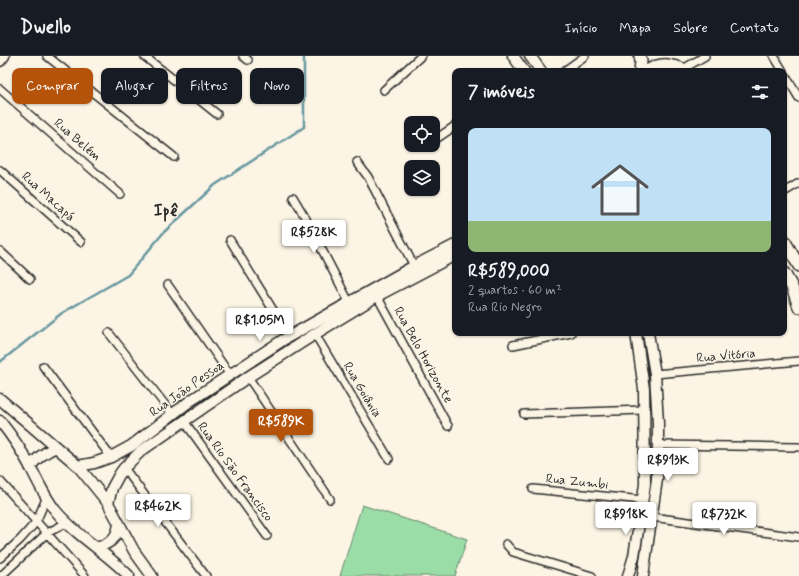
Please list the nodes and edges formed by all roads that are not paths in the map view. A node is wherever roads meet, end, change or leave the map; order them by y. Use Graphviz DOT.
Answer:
graph roads {
  1 [pos="4,56"];
  2 [pos="47,56"];
  3 [pos="144,56"];
  4 [pos="421,56"];
  5 [pos="513,56"];
  6 [pos="530,56"];
  7 [pos="585,56"];
  8 [pos="640,56"];
  9 [pos="675,56"];
  10 [pos="705,56"];
  11 [pos="774,56"];
  12 [pos="0,60"];
  13 [pos="522,68"];
  14 [pos="538,68"];
  15 [pos="568,68"];
  16 [pos="640,68"];
  17 [pos="652,68"];
  18 [pos="677,68"];
  19 [pos="682,68"];
  20 [pos="686,68"];
  21 [pos="781,68"];
  22 [pos="787,78"];
  23 [pos="0,89"];
  24 [pos="384,90"];
  25 [pos="799,98"];
  26 [pos="217,114"];
  27 [pos="452,128"];
  28 [pos="440,136"];
  29 [pos="174,157"];
  30 [pos="357,162"];
  31 [pos="0,170"];
  32 [pos="799,183"];
  33 [pos="787,190"];
  34 [pos="120,194"];
  35 [pos="293,197"];
  36 [pos="230,240"];
  37 [pos="81,242"];
  38 [pos="787,245"];
  39 [pos="452,247"];
  40 [pos="0,251"];
  41 [pos="452,257"];
  42 [pos="414,266"];
  43 [pos="799,266"];
  44 [pos="787,278"];
  45 [pos="30,279"];
  46 [pos="168,285"];
  47 [pos="377,296"];
  48 [pos="349,302"];
  49 [pos="799,307"];
  50 [pos="110,333"];
  51 [pos="315,334"];
  52 [pos="289,336"];
  53 [pos="557,336"];
  54 [pos="636,336"];
  55 [pos="649,336"];
  56 [pos="512,345"];
  57 [pos="799,361"];
  58 [pos="43,366"];
  59 [pos="655,374"];
  60 [pos="230,375"];
  61 [pos="248,377"];
  62 [pos="0,398"];
  63 [pos="644,410"];
  64 [pos="524,414"];
  65 [pos="173,415"];
  66 [pos="0,421"];
  67 [pos="184,421"];
  68 [pos="448,426"];
  69 [pos="658,445"];
  70 [pos="56,447"];
  71 [pos="799,447"];
  72 [pos="111,457"];
  73 [pos="389,459"];
  74 [pos="78,466"];
  75 [pos="30,467"];
  76 [pos="124,468"];
  77 [pos="0,481"];
  78 [pos="533,489"];
  79 [pos="46,499"];
  80 [pos="330,499"];
  81 [pos="643,500"];
  82 [pos="108,503"];
  83 [pos="652,517"];
  84 [pos="36,522"];
  85 [pos="66,524"];
  86 [pos="119,524"];
  87 [pos="46,533"];
  88 [pos="267,536"];
  89 [pos="799,537"];
  90 [pos="506,544"];
  91 [pos="97,548"];
  92 [pos="0,558"];
  93 [pos="1,576"];
  94 [pos="85,576"];
  95 [pos="129,576"];
  96 [pos="152,576"];
  97 [pos="206,576"];
  98 [pos="592,576"];
  99 [pos="628,576"];
  100 [pos="643,576"];
  1 -- 12 [label="street"];
  2 -- 29 [label="street"];
  3 -- 26 [label="street"];
  4 -- 24 [label="street"];
  5 -- 13 [label="street"];
  6 -- 14 [label="street"];
  7 -- 15 [label="street"];
  8 -- 16 [label="main road"];
  9 -- 19 [label="main road"];
  10 -- 20 [label="street"];
  11 -- 21 [label="street"];
  17 -- 18 [label="main road"];
  22 -- 25 [label="street"];
  23 -- 34 [label="street, Rua Belém"];
  27 -- 28 [label="street"];
  30 -- 42 [label="street"];
  31 -- 37 [label="street, Rua Macapá"];
  32 -- 33 [label="street"];
  35 -- 48 [label="street"];
  36 -- 52 [label="street"];
  38 -- 43 [label="main road"];
  39 -- 42 [label="street, Rua João Pessoa"];
  40 -- 45 [label="street"];
  41 -- 47 [label="street, Rua João Pessoa"];
  42 -- 48 [label="street, Rua João Pessoa"];
  44 -- 49 [label="main road"];
  46 -- 60 [label="street"];
  47 -- 51 [label="street, Rua João Pessoa"];
  47 -- 68 [label="street, Rua Belo Horizonte"];
  48 -- 52 [label="street, Rua João Pessoa"];
  50 -- 65 [label="street"];
  51 -- 61 [label="street, Rua João Pessoa"];
  51 -- 73 [label="street, Rua Goiânia"];
  52 -- 60 [label="street, Rua João Pessoa"];
  53 -- 56 [label="street"];
  54 -- 63 [label="street"];
  55 -- 59 [label="street"];
  57 -- 59 [label="street, Rua Vitória"];
  58 -- 72 [label="street"];
  59 -- 69 [label="street"];
  60 -- 65 [label="street, Rua João Pessoa"];
  61 -- 67 [label="street, Rua João Pessoa"];
  61 -- 80 [label="street"];
  62 -- 70 [label="street"];
  63 -- 64 [label="street"];
  63 -- 81 [label="street"];
  65 -- 72 [label="street, Rua João Pessoa"];
  66 -- 75 [label="street"];
  67 -- 76 [label="street, Rua João Pessoa"];
  67 -- 88 [label="street, Rua Rio São Francisco"];
  69 -- 71 [label="street"];
  69 -- 83 [label="street"];
  70 -- 74 [label="street"];
  70 -- 75 [label="street"];
  72 -- 74 [label="street, Rua João Pessoa"];
  74 -- 82 [label="street"];
  75 -- 79 [label="street"];
  76 -- 82 [label="street, Rua João Pessoa"];
  76 -- 97 [label="street"];
  77 -- 84 [label="street"];
  78 -- 81 [label="street, Rua Zumbi"];
  79 -- 84 [label="street"];
  79 -- 85 [label="street"];
  81 -- 99 [label="street"];
  82 -- 86 [label="street"];
  83 -- 89 [label="street"];
  83 -- 100 [label="street"];
  84 -- 87 [label="street"];
  84 -- 92 [label="street"];
  85 -- 87 [label="street"];
  85 -- 91 [label="street"];
  86 -- 91 [label="street"];
  86 -- 96 [label="street"];
  87 -- 93 [label="street"];
  87 -- 94 [label="street"];
  90 -- 98 [label="street"];
  91 -- 95 [label="street"];
}
